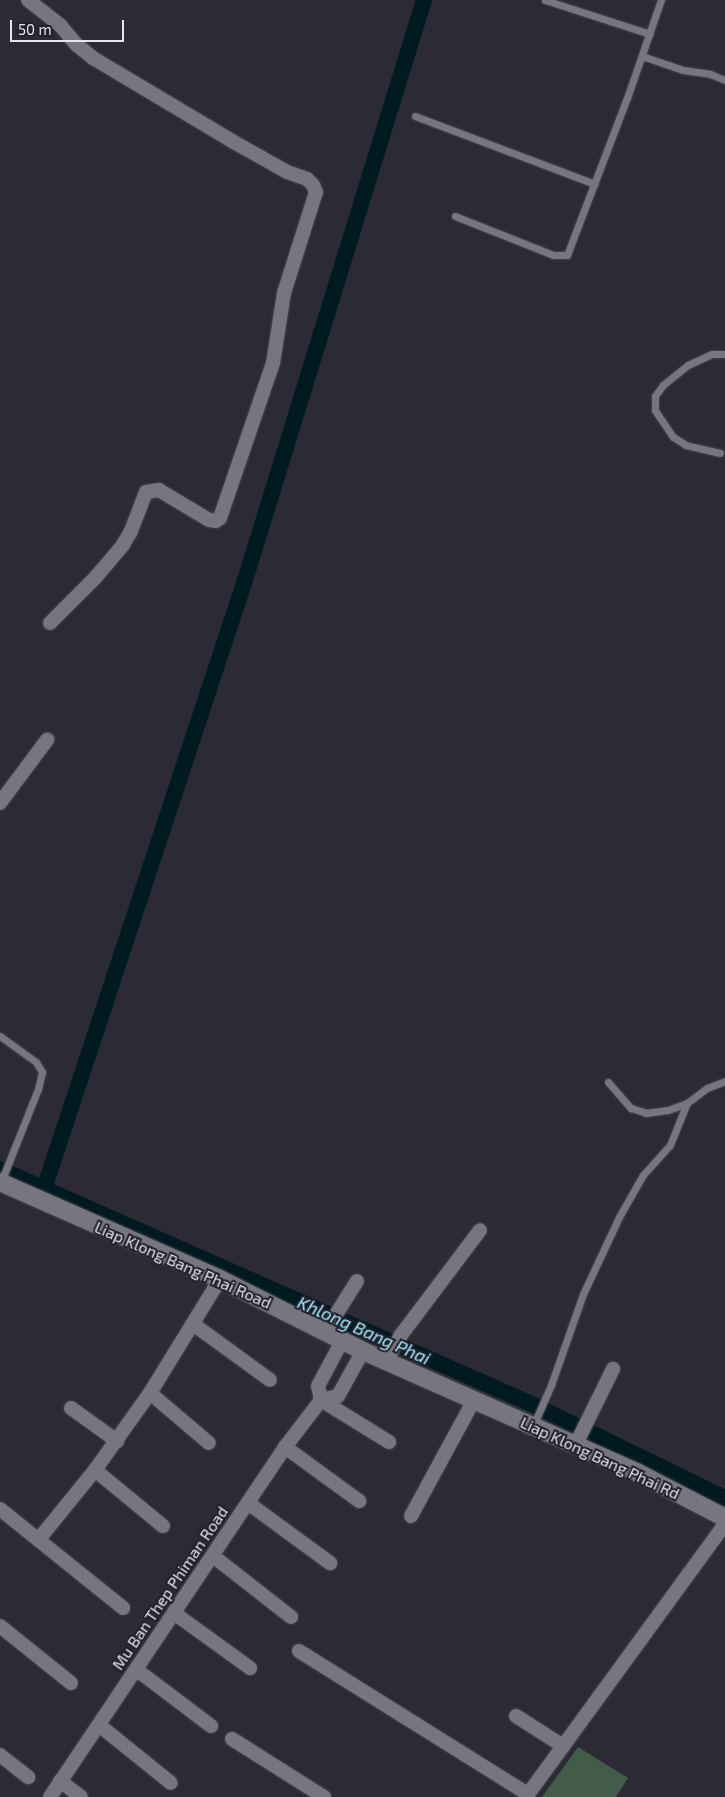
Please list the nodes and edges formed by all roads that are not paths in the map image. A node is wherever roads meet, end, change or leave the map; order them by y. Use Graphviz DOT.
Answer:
graph roads {
  1 [pos="28,0"];
  2 [pos="545,0"];
  3 [pos="662,0"];
  4 [pos="650,34"];
  5 [pos="642,56"];
  6 [pos="725,80"];
  7 [pos="415,116"];
  8 [pos="595,184"];
  9 [pos="455,216"];
  10 [pos="725,354"];
  11 [pos="720,453"];
  12 [pos="50,623"];
  13 [pos="47,740"];
  14 [pos="0,803"];
  15 [pos="0,1036"];
  16 [pos="725,1081"];
  17 [pos="608,1082"];
  18 [pos="687,1104"];
  19 [pos="2,1180"];
  20 [pos="480,1230"];
  21 [pos="220,1279"];
  22 [pos="357,1281"];
  23 [pos="193,1324"];
  24 [pos="327,1329"];
  25 [pos="342,1341"];
  26 [pos="364,1351"];
  27 [pos="388,1358"];
  28 [pos="613,1369"];
  29 [pos="270,1380"];
  30 [pos="150,1393"];
  31 [pos="321,1400"];
  32 [pos="474,1400"];
  33 [pos="71,1408"];
  34 [pos="535,1421"];
  35 [pos="117,1441"];
  36 [pos="577,1441"];
  37 [pos="389,1442"];
  38 [pos="209,1443"];
  39 [pos="285,1447"];
  40 [pos="95,1470"];
  41 [pos="359,1501"];
  42 [pos="248,1503"];
  43 [pos="0,1508"];
  44 [pos="411,1516"];
  45 [pos="725,1518"];
  46 [pos="725,1524"];
  47 [pos="163,1526"];
  48 [pos="39,1539"];
  49 [pos="212,1556"];
  50 [pos="330,1563"];
  51 [pos="123,1608"];
  52 [pos="174,1613"];
  53 [pos="291,1617"];
  54 [pos="0,1626"];
  55 [pos="299,1651"];
  56 [pos="250,1668"];
  57 [pos="137,1670"];
  58 [pos="71,1683"];
  59 [pos="516,1716"];
  60 [pos="99,1725"];
  61 [pos="211,1726"];
  62 [pos="232,1739"];
  63 [pos="563,1746"];
  64 [pos="0,1754"];
  65 [pos="28,1777"];
  66 [pos="60,1781"];
  67 [pos="171,1783"];
  68 [pos="527,1796"];
  69 [pos="50,1797"];
  70 [pos="81,1797"];
  71 [pos="324,1797"];
  1 -- 12 [label="street"];
  2 -- 4 [label="lane"];
  3 -- 4 [label="lane"];
  4 -- 5 [label="lane"];
  5 -- 6 [label="lane"];
  5 -- 8 [label="lane"];
  7 -- 8 [label="lane"];
  8 -- 9 [label="lane"];
  10 -- 11 [label="lane"];
  13 -- 14 [label="street"];
  15 -- 19 [label="lane"];
  16 -- 18 [label="lane"];
  17 -- 18 [label="lane"];
  18 -- 34 [label="lane"];
  19 -- 21 [label="street, Liap Klong Bang Phai Road"];
  20 -- 27 [label="street"];
  21 -- 23 [label="street"];
  21 -- 24 [label="street, Liap Klong Bang Phai Road"];
  22 -- 24 [label="street"];
  23 -- 29 [label="street"];
  23 -- 30 [label="street"];
  24 -- 25 [label="street, Liap Klong Bang Phai Road"];
  25 -- 26 [label="street, Liap Klong Bang Phai Road"];
  25 -- 31 [label="street"];
  26 -- 27 [label="street, Liap Klong Bang Phai Road"];
  26 -- 31 [label="street, Mu Ban Thep Phiman Road"];
  27 -- 32 [label="street, Liap Klong Bang Phai Road"];
  28 -- 36 [label="street"];
  30 -- 35 [label="street"];
  30 -- 38 [label="street"];
  31 -- 37 [label="street"];
  31 -- 39 [label="street, Mu Ban Thep Phiman Road"];
  32 -- 34 [label="street, Liap Klong Bang Phai Rd"];
  32 -- 44 [label="street"];
  33 -- 35 [label="street"];
  34 -- 36 [label="street, Liap Klong Bang Phai Rd"];
  35 -- 40 [label="street"];
  36 -- 45 [label="street, Liap Klong Bang Phai Rd"];
  39 -- 41 [label="street"];
  39 -- 42 [label="street, Mu Ban Thep Phiman Road"];
  40 -- 47 [label="street"];
  40 -- 48 [label="street"];
  42 -- 49 [label="street, Mu Ban Thep Phiman Road"];
  42 -- 50 [label="street"];
  43 -- 48 [label="street"];
  46 -- 63 [label="street"];
  48 -- 51 [label="street"];
  49 -- 52 [label="street, Mu Ban Thep Phiman Road"];
  49 -- 53 [label="street"];
  52 -- 56 [label="street"];
  52 -- 57 [label="street, Mu Ban Thep Phiman Road"];
  54 -- 58 [label="street"];
  55 -- 68 [label="street"];
  57 -- 60 [label="street, Mu Ban Thep Phiman Road"];
  57 -- 61 [label="street"];
  59 -- 63 [label="street"];
  60 -- 66 [label="street, Mu Ban Thep Phiman Road"];
  60 -- 67 [label="street"];
  62 -- 71 [label="street"];
  63 -- 68 [label="street"];
  64 -- 65 [label="street"];
  66 -- 69 [label="street, Mu Ban Thep Phiman Road"];
  66 -- 70 [label="street"];
}
